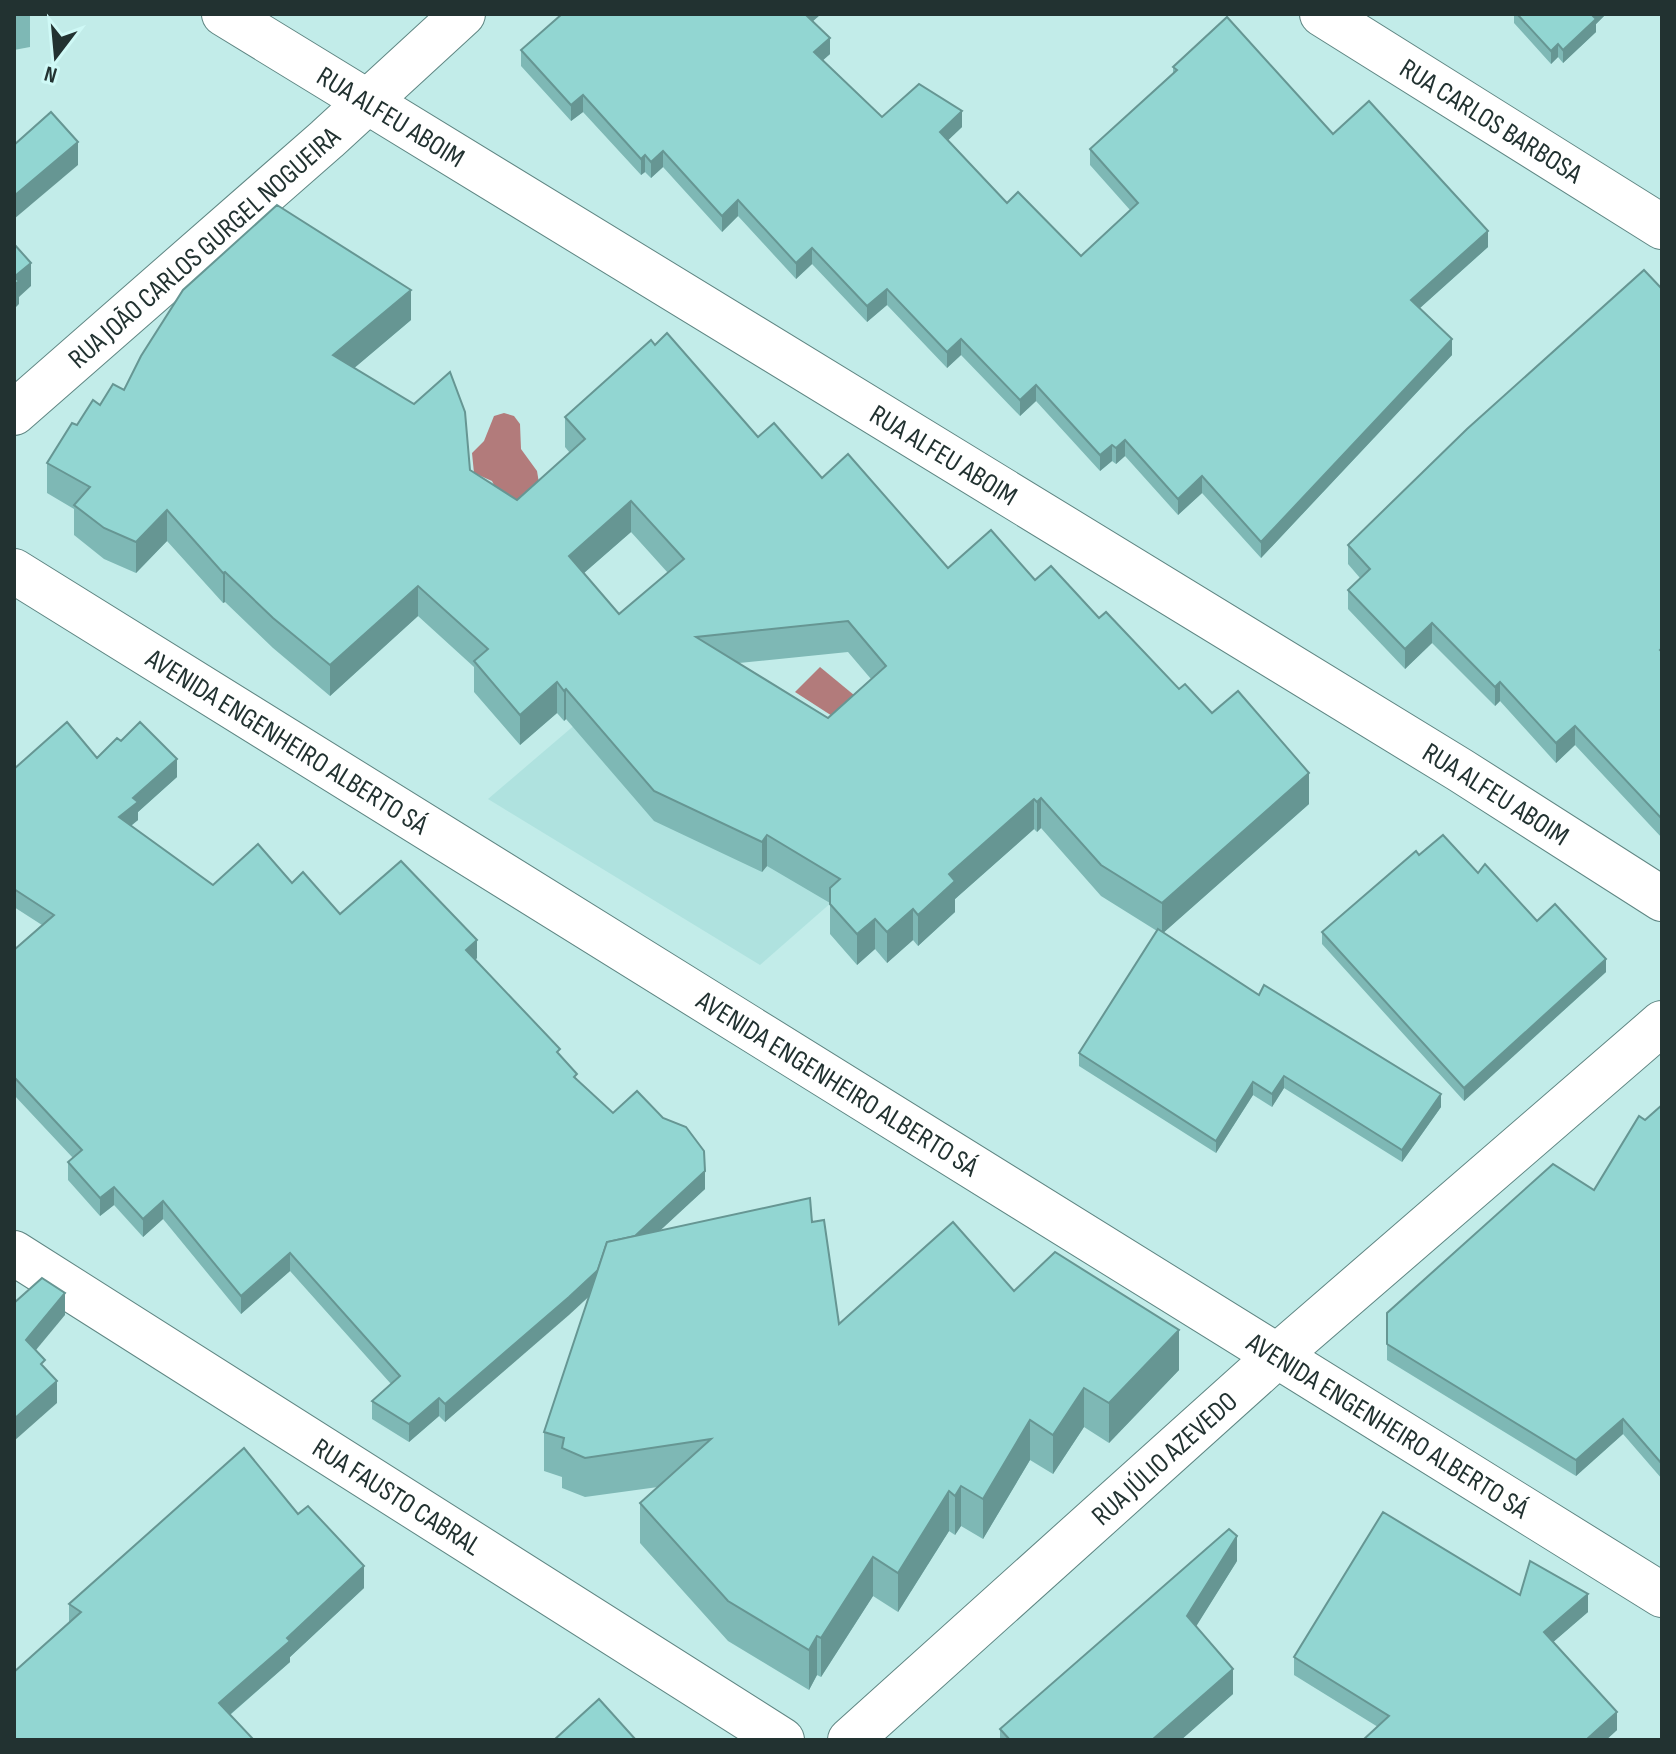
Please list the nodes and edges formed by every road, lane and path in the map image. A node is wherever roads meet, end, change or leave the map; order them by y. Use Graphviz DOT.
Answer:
graph roads {
  1 [pos="224,14"];
  2 [pos="463,14"];
  3 [pos="1322,14"];
  4 [pos="366,103"];
  5 [pos="1662,227"];
  6 [pos="14,413"];
  7 [pos="14,571"];
  8 [pos="1662,899"];
  9 [pos="1662,1023"];
  10 [pos="14,1253"];
  11 [pos="1277,1356"];
  12 [pos="1662,1595"];
  13 [pos="782,1740"];
  14 [pos="850,1740"];
  1 -- 4 [label="street, RUA ALFEU ABOIM"];
  2 -- 4 [label="street, RUA JOÃO CARLOS GURGEL NOGUEIRA"];
  3 -- 5 [label="street, RUA CARLOS BARBOSA"];
  4 -- 6 [label="street, RUA JOÃO CARLOS GURGEL NOGUEIRA"];
  4 -- 8 [label="street, RUA ALFEU ABOIM"];
  7 -- 11 [label="street, AVENIDA ENGENHEIRO ALBERTO SÁ"];
  9 -- 11 [label="street, RUA JÚLIO AZEVEDO"];
  10 -- 13 [label="street, RUA FAUSTO CABRAL"];
  11 -- 12 [label="street, AVENIDA ENGENHEIRO ALBERTO SÁ"];
  11 -- 14 [label="street, RUA JÚLIO AZEVEDO"];
}
